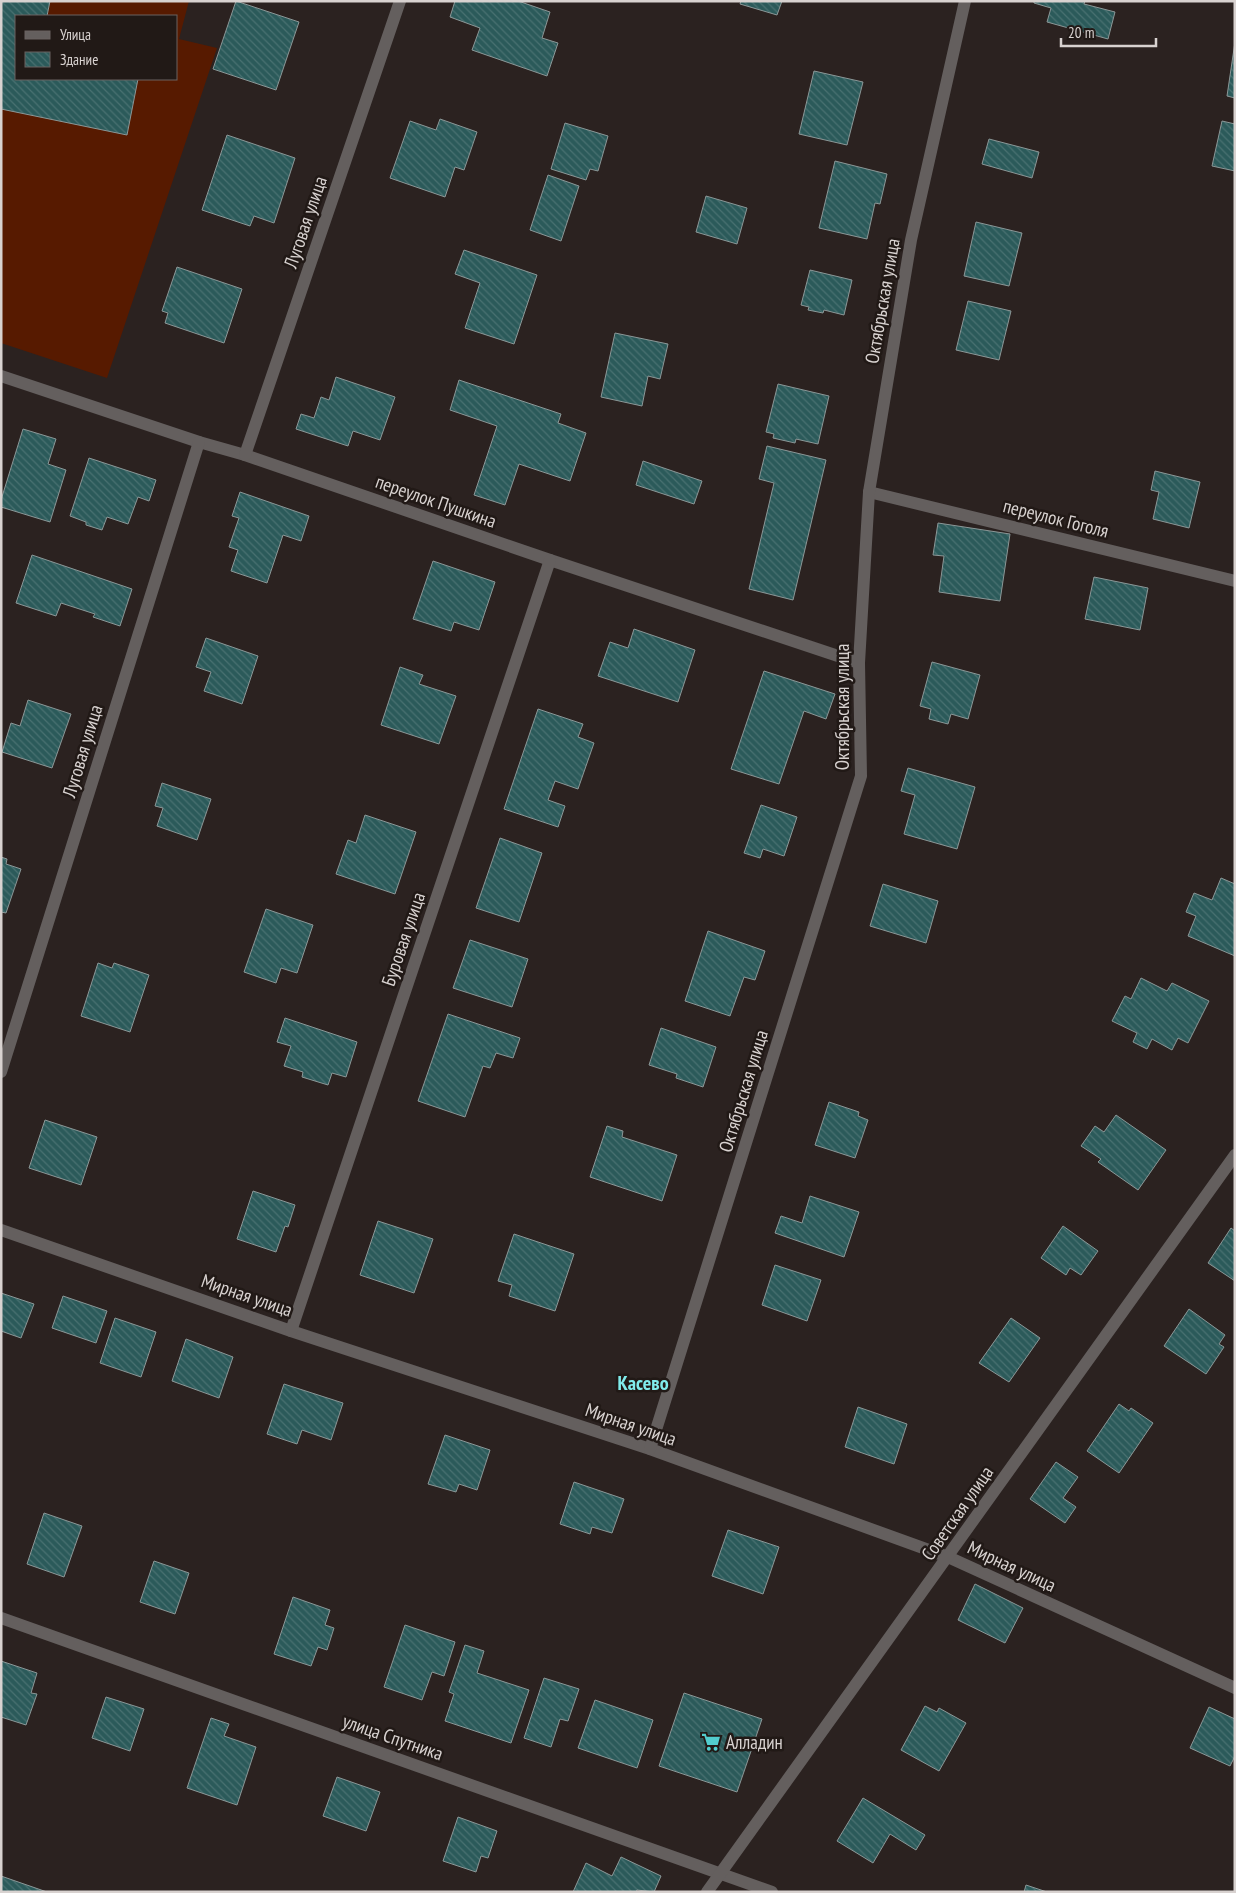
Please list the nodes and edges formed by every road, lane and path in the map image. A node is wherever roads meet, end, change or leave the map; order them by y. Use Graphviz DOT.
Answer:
graph roads {
  1 [pos="400,1"];
  2 [pos="965,1"];
  3 [pos="1,376"];
  4 [pos="199,442"];
  5 [pos="245,455"];
  6 [pos="869,492"];
  7 [pos="550,560"];
  8 [pos="1235,581"];
  9 [pos="859,663"];
  10 [pos="1,1072"];
  11 [pos="1235,1154"];
  12 [pos="1,1230"];
  13 [pos="291,1331"];
  14 [pos="650,1449"];
  15 [pos="948,1557"];
  16 [pos="1,1618"];
  17 [pos="1235,1688"];
  18 [pos="721,1872"];
  19 [pos="707,1892"];
  20 [pos="772,1892"];
  1 -- 5 [label="street, Луговая улица"];
  2 -- 6 [label="street, Октябрьская улица"];
  3 -- 4 [label="street, переулок Пушкина"];
  4 -- 5 [label="street, переулок Пушкина"];
  4 -- 10 [label="street, Луговая улица"];
  5 -- 7 [label="street, переулок Пушкина"];
  6 -- 8 [label="street, переулок Гоголя"];
  6 -- 9 [label="street, Октябрьская улица"];
  7 -- 9 [label="street, переулок Пушкина"];
  7 -- 13 [label="street, Буровая улица"];
  9 -- 14 [label="street, Октябрьская улица"];
  11 -- 15 [label="street, Советская улица"];
  12 -- 13 [label="street, Мирная улица"];
  13 -- 14 [label="street, Мирная улица"];
  14 -- 15 [label="street, Мирная улица"];
  15 -- 17 [label="street, Мирная улица"];
  15 -- 18 [label="street, Советская улица"];
  16 -- 18 [label="street, улица Спутника"];
  18 -- 19 [label="street, Советская улица"];
  18 -- 20 [label="street, улица Спутника"];
}
